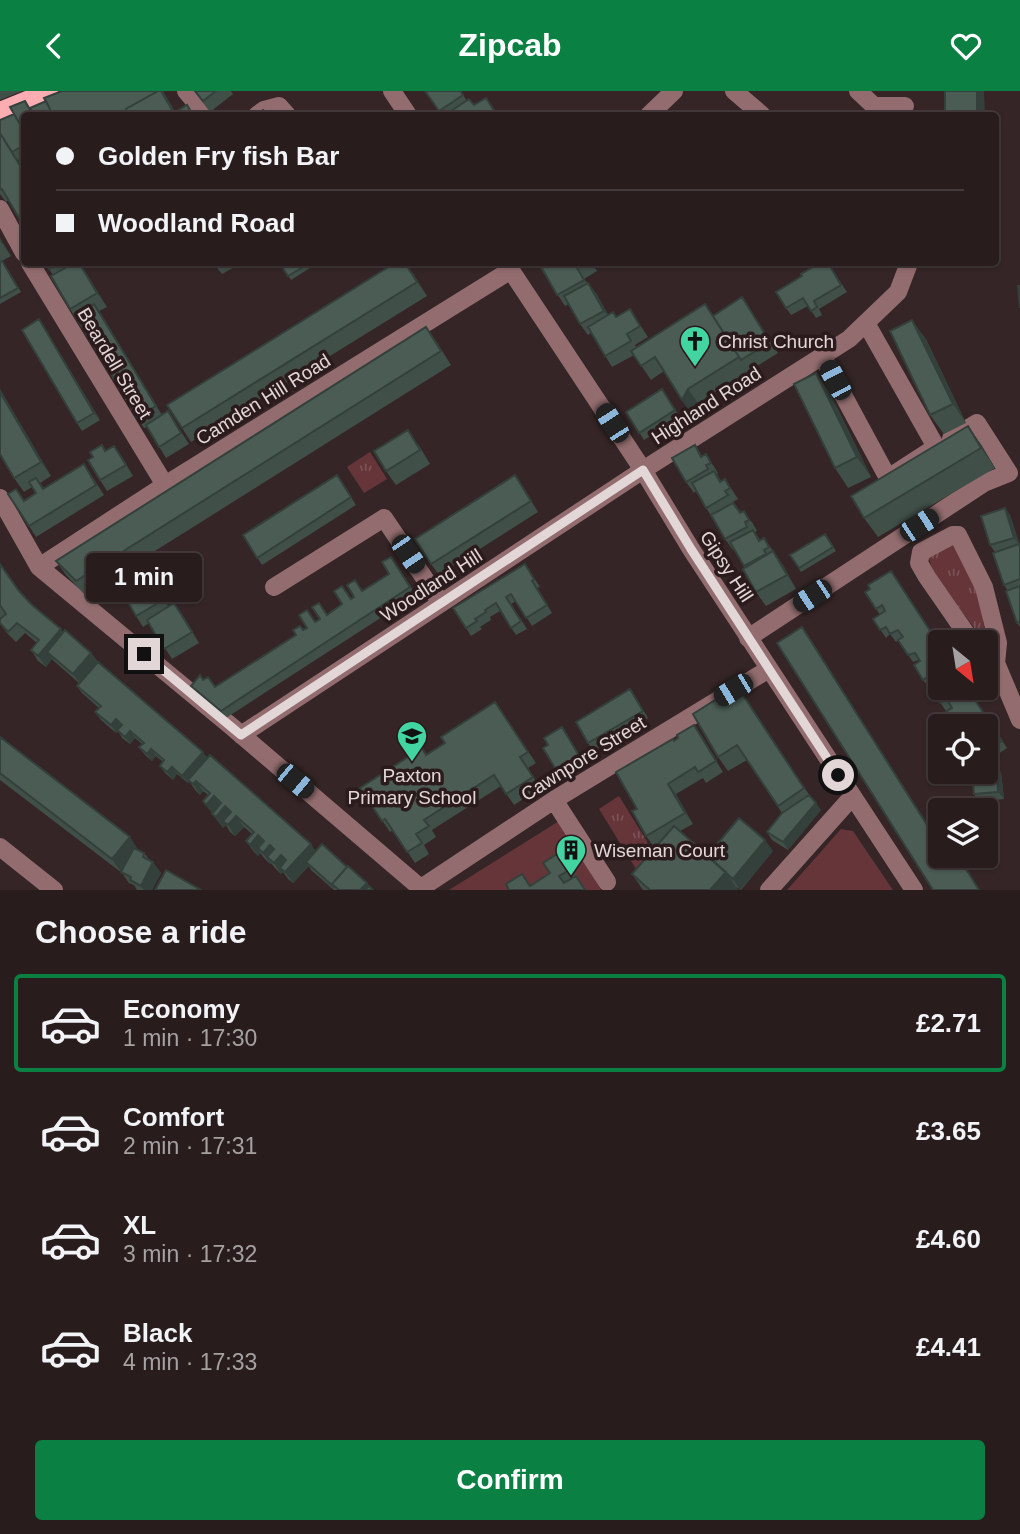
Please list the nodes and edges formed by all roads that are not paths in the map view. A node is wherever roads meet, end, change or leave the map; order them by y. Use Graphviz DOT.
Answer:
graph roads {
  1 [pos="49,91"];
  2 [pos="186,91"];
  3 [pos="391,91"];
  4 [pos="674,91"];
  5 [pos="734,91"];
  6 [pos="858,91"];
  7 [pos="905,104"];
  8 [pos="0,111"];
  9 [pos="204,112"];
  10 [pos="261,112"];
  11 [pos="284,112"];
  12 [pos="406,112"];
  13 [pos="652,112"];
  14 [pos="758,112"];
  15 [pos="0,209"];
  16 [pos="21,248"];
  17 [pos="32,266"];
  18 [pos="509,266"];
  19 [pos="908,266"];
  20 [pos="866,323"];
  21 [pos="822,356"];
  22 [pos="936,447"];
  23 [pos="643,470"];
  24 [pos="1015,471"];
  25 [pos="164,485"];
  26 [pos="0,498"];
  27 [pos="39,567"];
  28 [pos="274,587"];
  29 [pos="441,603"];
  30 [pos="964,630"];
  31 [pos="995,630"];
  32 [pos="748,638"];
  33 [pos="769,669"];
  34 [pos="998,674"];
  35 [pos="1020,720"];
  36 [pos="241,735"];
  37 [pos="852,797"];
  38 [pos="554,800"];
  39 [pos="0,847"];
  40 [pos="607,882"];
  41 [pos="422,889"];
  42 [pos="54,890"];
  43 [pos="769,890"];
  44 [pos="914,890"];
  1 -- 8 [label="main road"];
  2 -- 9 [label="street"];
  3 -- 12 [label="street"];
  4 -- 13 [label="street"];
  5 -- 14 [label="street"];
  6 -- 7 [label="street"];
  10 -- 11 [label="street"];
  15 -- 16 [label="street"];
  17 -- 25 [label="street, Beardell Street"];
  18 -- 23 [label="street, Gipsy Hill"];
  18 -- 25 [label="street, Camden Hill Road"];
  19 -- 20 [label="street, Highland Road"];
  20 -- 21 [label="street, Highland Road"];
  20 -- 22 [label="street"];
  21 -- 22 [label="street"];
  21 -- 23 [label="street, Highland Road"];
  22 -- 24 [label="street"];
  23 -- 29 [label="street, Woodland Hill"];
  23 -- 32 [label="street, Gipsy Hill"];
  24 -- 32 [label="street"];
  25 -- 27 [label="street, Camden Hill Road"];
  26 -- 27 [label="street"];
  27 -- 36 [label="street"];
  28 -- 29 [label="street"];
  29 -- 36 [label="street, Woodland Hill"];
  30 -- 31 [label="street"];
  32 -- 33 [label="street, Gipsy Hill"];
  33 -- 37 [label="street, Gipsy Hill"];
  33 -- 38 [label="street, Cawnpore Street"];
  34 -- 35 [label="street"];
  36 -- 41 [label="street"];
  37 -- 43 [label="street"];
  37 -- 44 [label="street, Gipsy Hill"];
  38 -- 40 [label="street"];
  38 -- 41 [label="street, Cawnpore Street"];
  39 -- 42 [label="street"];
}
